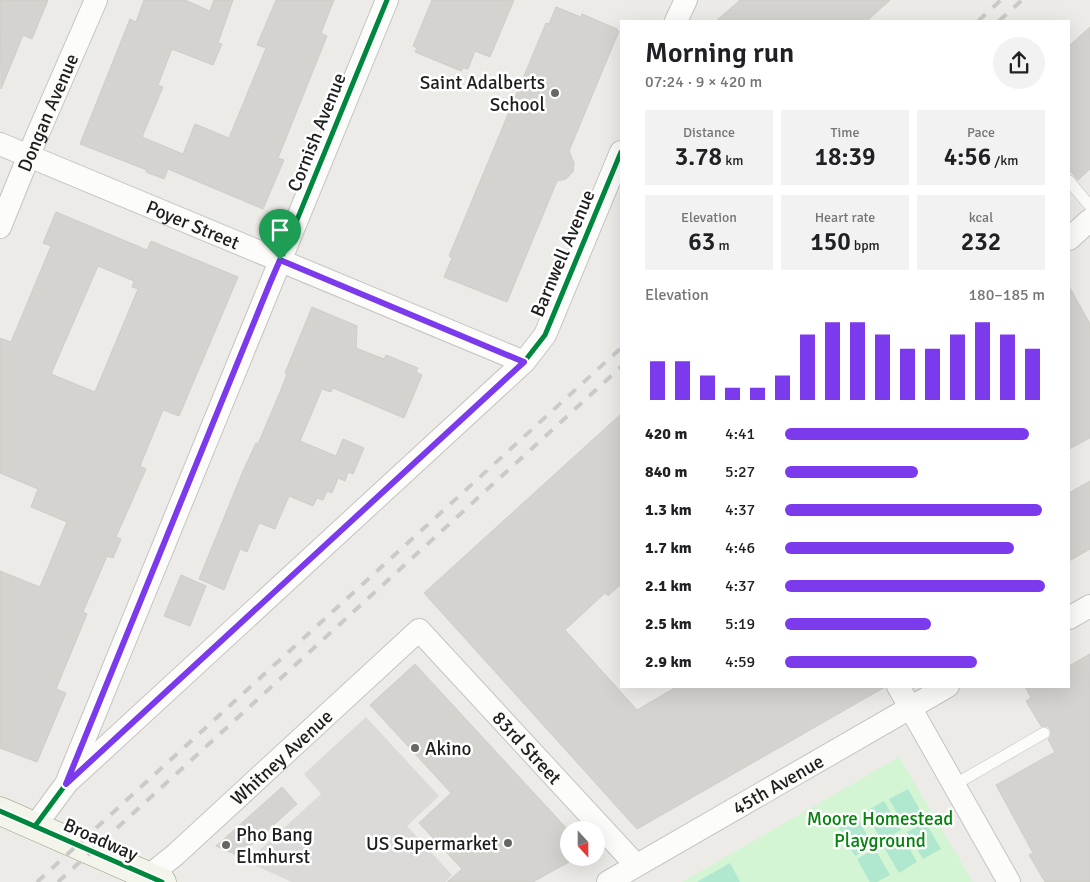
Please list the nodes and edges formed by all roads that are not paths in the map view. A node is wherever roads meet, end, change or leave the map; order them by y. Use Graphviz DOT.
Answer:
graph roads {
  1 [pos="96,0"];
  2 [pos="387,0"];
  3 [pos="686,0"];
  4 [pos="676,20"];
  5 [pos="0,144"];
  6 [pos="620,154"];
  7 [pos="29,156"];
  8 [pos="1070,182"];
  9 [pos="1090,206"];
  10 [pos="1090,220"];
  11 [pos="0,227"];
  12 [pos="1070,238"];
  13 [pos="280,260"];
  14 [pos="524,362"];
  15 [pos="1090,606"];
  16 [pos="1070,617"];
  17 [pos="419,630"];
  18 [pos="899,688"];
  19 [pos="945,688"];
  20 [pos="910,708"];
  21 [pos="1044,733"];
  22 [pos="66,784"];
  23 [pos="954,785"];
  24 [pos="0,811"];
  25 [pos="35,826"];
  26 [pos="636,865"];
  27 [pos="150,880"];
  28 [pos="608,882"];
  29 [pos="1009,882"];
  1 -- 7 [label="street, Dongan Avenue"];
  2 -- 13 [label="street, Cornish Avenue"];
  3 -- 4 [label="street"];
  5 -- 7 [label="street, Poyer Street"];
  6 -- 14 [label="street, Barnwell Avenue"];
  7 -- 11 [label="street, Dongan Avenue"];
  7 -- 13 [label="street, Poyer Street"];
  8 -- 9 [label="lane"];
  10 -- 12 [label="street"];
  13 -- 14 [label="street, Poyer Street"];
  13 -- 22 [label="street, Cornish Avenue"];
  14 -- 22 [label="street, Barnwell Avenue"];
  15 -- 16 [label="street"];
  17 -- 26 [label="street, 83rd Street"];
  17 -- 27 [label="street, Whitney Avenue"];
  18 -- 20 [label="street"];
  19 -- 20 [label="street, 45th Avenue"];
  20 -- 23 [label="street"];
  20 -- 26 [label="street, 45th Avenue"];
  21 -- 23 [label="lane"];
  22 -- 25 [label="street, Cornish Avenue"];
  23 -- 29 [label="street"];
  24 -- 25 [label="main road, Broadway"];
  25 -- 27 [label="main road, Broadway"];
  26 -- 28 [label="street, 45th Avenue"];
}
